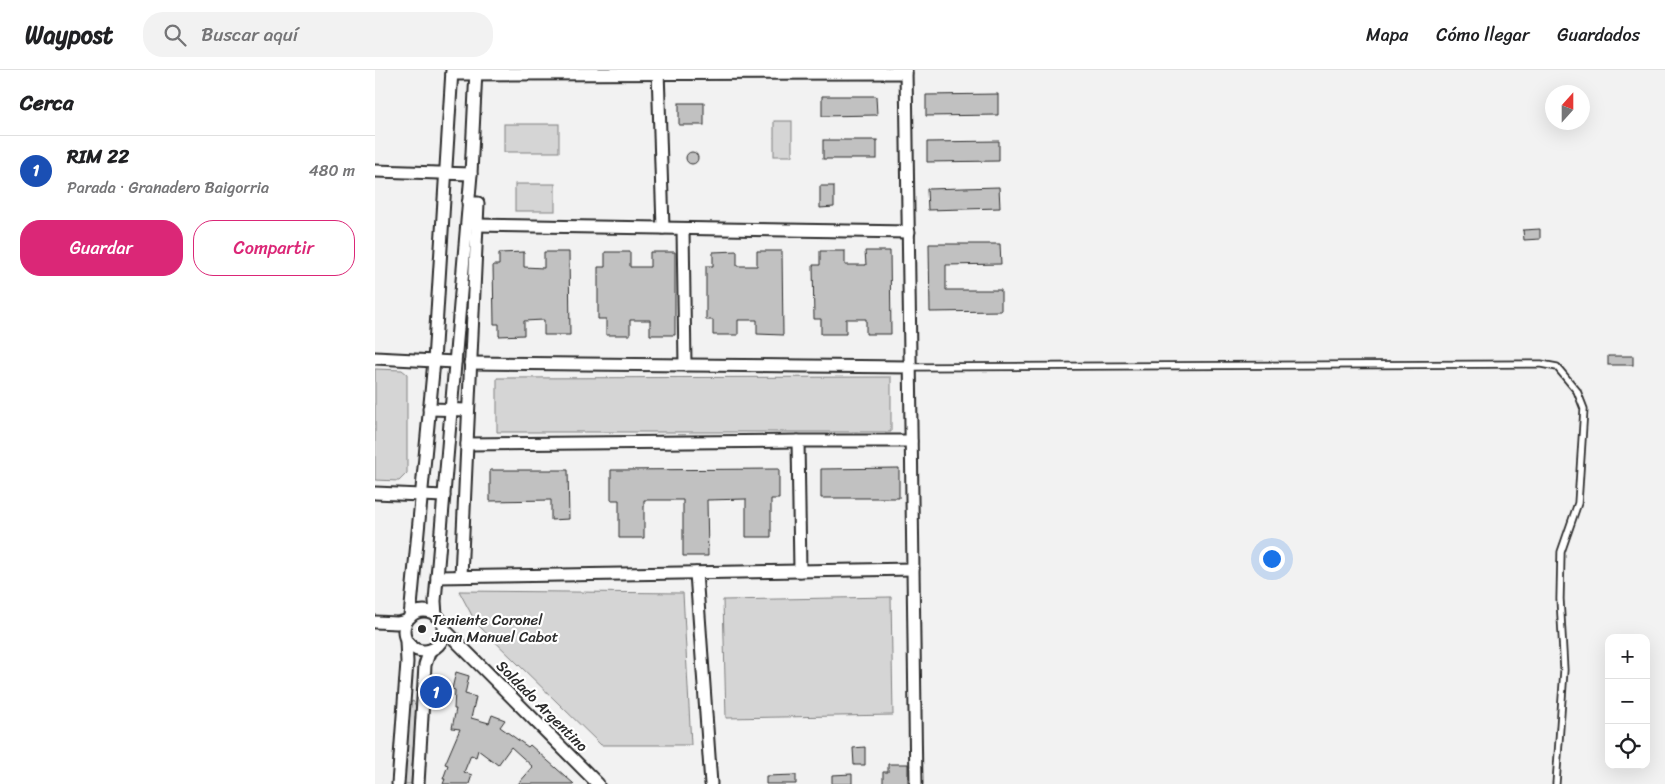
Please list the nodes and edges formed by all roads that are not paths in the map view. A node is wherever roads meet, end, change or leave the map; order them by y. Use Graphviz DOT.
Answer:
graph roads {
  1 [pos="452,72"];
  2 [pos="476,72"];
  3 [pos="658,72"];
  4 [pos="906,72"];
  5 [pos="375,171"];
  6 [pos="445,174"];
  7 [pos="471,174"];
  8 [pos="468,203"];
  9 [pos="477,226"];
  10 [pos="663,228"];
  11 [pos="683,229"];
  12 [pos="909,232"];
  13 [pos="375,358"];
  14 [pos="434,361"];
  15 [pos="455,362"];
  16 [pos="470,363"];
  17 [pos="685,365"];
  18 [pos="910,367"];
  19 [pos="429,409"];
  20 [pos="451,410"];
  21 [pos="468,410"];
  22 [pos="798,441"];
  23 [pos="911,441"];
  24 [pos="467,444"];
  25 [pos="375,494"];
  26 [pos="422,495"];
  27 [pos="444,496"];
  28 [pos="913,569"];
  29 [pos="801,571"];
  30 [pos="696,573"];
  31 [pos="461,576"];
  32 [pos="437,577"];
  33 [pos="436,616"];
  34 [pos="408,619"];
  35 [pos="375,622"];
  36 [pos="443,628"];
  37 [pos="406,641"];
  38 [pos="430,650"];
  39 [pos="398,784"];
  40 [pos="418,784"];
  41 [pos="598,784"];
  42 [pos="711,784"];
  43 [pos="916,784"];
  44 [pos="1556,784"];
  1 -- 2 [label="street"];
  1 -- 6 [label="street"];
  2 -- 3 [label="street"];
  2 -- 7 [label="street"];
  3 -- 4 [label="street"];
  3 -- 10 [label="street"];
  4 -- 12 [label="street"];
  5 -- 6 [label="street"];
  6 -- 7 [label="street"];
  6 -- 14 [label="street"];
  7 -- 8 [label="street"];
  8 -- 9 [label="street"];
  8 -- 15 [label="street"];
  9 -- 10 [label="street"];
  9 -- 16 [label="street"];
  10 -- 11 [label="street"];
  11 -- 12 [label="street"];
  11 -- 17 [label="street"];
  12 -- 18 [label="street"];
  13 -- 14 [label="street"];
  14 -- 15 [label="street"];
  14 -- 19 [label="street"];
  15 -- 20 [label="street"];
  16 -- 17 [label="street"];
  16 -- 21 [label="street"];
  17 -- 18 [label="street"];
  18 -- 23 [label="street"];
  18 -- 44 [label="lane"];
  19 -- 20 [label="street"];
  19 -- 26 [label="street"];
  20 -- 21 [label="street"];
  20 -- 27 [label="street"];
  21 -- 24 [label="street"];
  22 -- 23 [label="street"];
  22 -- 24 [label="street"];
  22 -- 29 [label="street"];
  23 -- 28 [label="street"];
  24 -- 31 [label="street"];
  25 -- 26 [label="street"];
  26 -- 27 [label="street"];
  26 -- 34 [label="street"];
  27 -- 32 [label="street"];
  28 -- 29 [label="street"];
  28 -- 43 [label="street"];
  29 -- 30 [label="street"];
  30 -- 31 [label="street"];
  30 -- 42 [label="street"];
  31 -- 32 [label="street"];
  32 -- 33 [label="street"];
  33 -- 34 [label="street"];
  33 -- 36 [label="street"];
  34 -- 35 [label="street"];
  34 -- 37 [label="street"];
  36 -- 38 [label="street"];
  36 -- 41 [label="street, Soldado Argentino"];
  37 -- 38 [label="street"];
  37 -- 39 [label="street"];
  38 -- 40 [label="street"];
}
